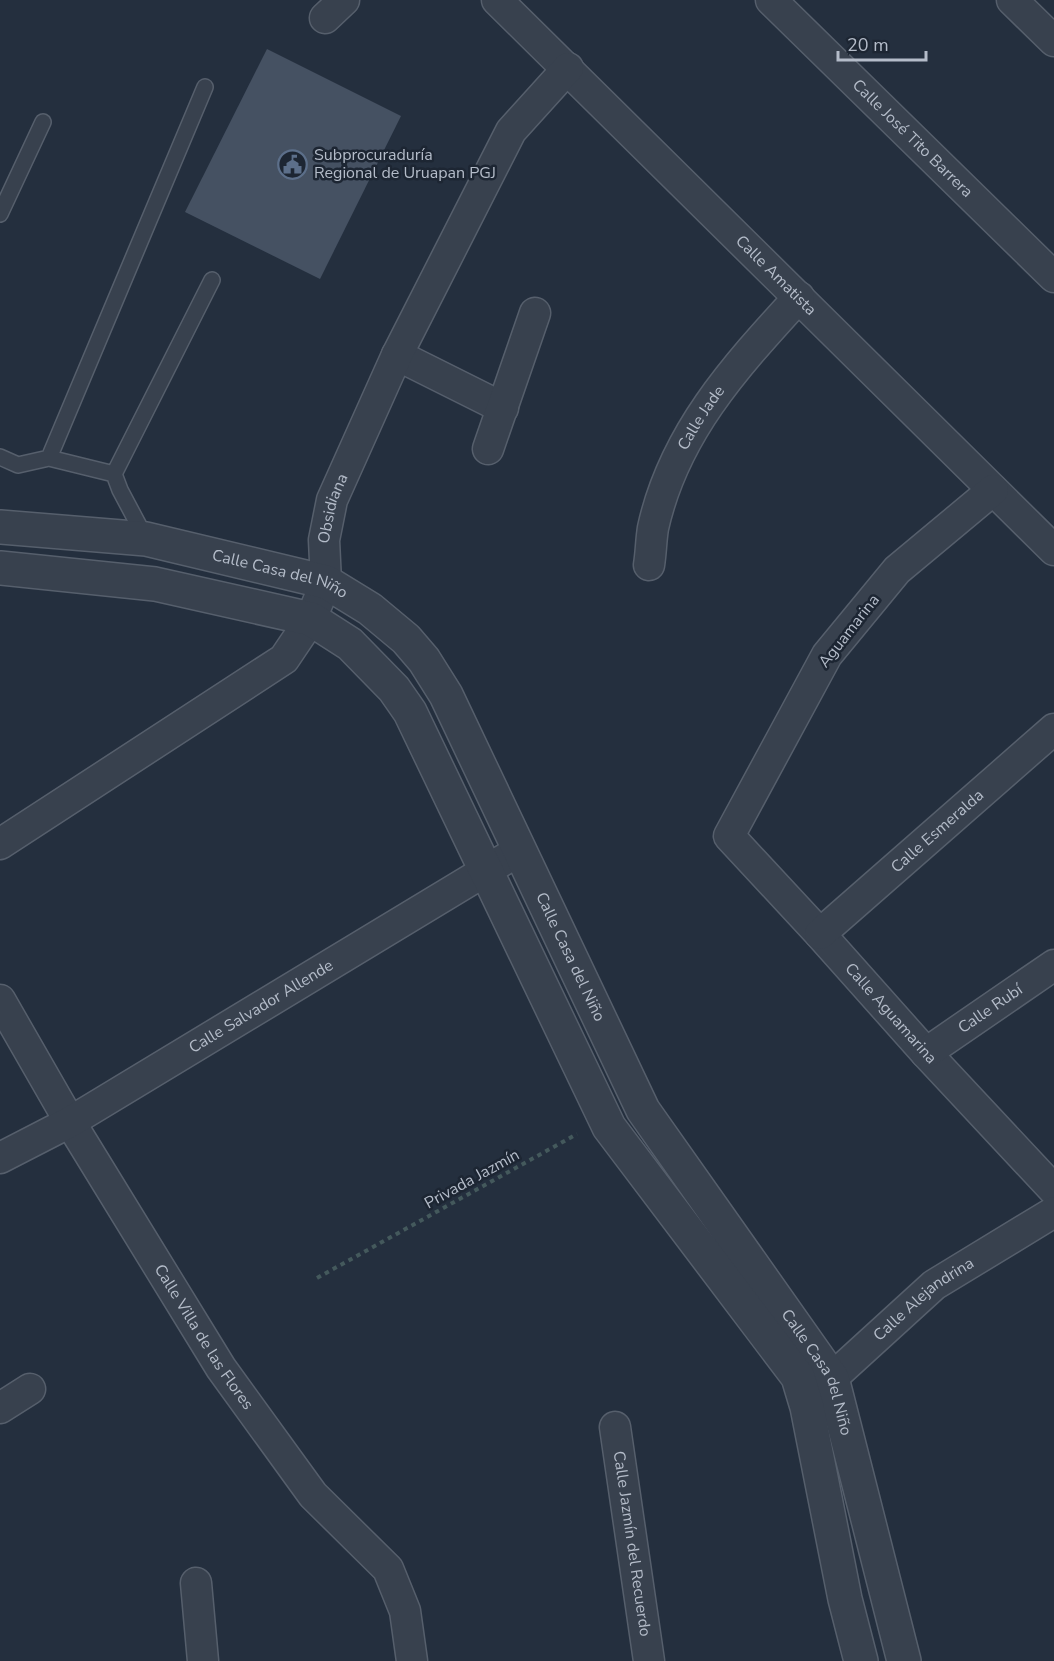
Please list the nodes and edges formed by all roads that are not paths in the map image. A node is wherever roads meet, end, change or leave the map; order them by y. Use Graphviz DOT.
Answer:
graph roads {
  1 [pos="498,0"];
  2 [pos="771,0"];
  3 [pos="1012,0"];
  4 [pos="1054,41"];
  5 [pos="568,68"];
  6 [pos="205,87"];
  7 [pos="44,122"];
  8 [pos="0,214"];
  9 [pos="1054,277"];
  10 [pos="212,280"];
  11 [pos="799,297"];
  12 [pos="535,313"];
  13 [pos="397,355"];
  14 [pos="502,408"];
  15 [pos="488,449"];
  16 [pos="0,457"];
  17 [pos="50,458"];
  18 [pos="114,474"];
  19 [pos="993,490"];
  20 [pos="0,527"];
  21 [pos="146,539"];
  22 [pos="1054,550"];
  23 [pos="650,565"];
  24 [pos="0,568"];
  25 [pos="326,582"];
  26 [pos="311,619"];
  27 [pos="1054,729"];
  28 [pos="729,836"];
  29 [pos="0,844"];
  30 [pos="520,849"];
  31 [pos="485,869"];
  32 [pos="820,934"];
  33 [pos="1054,965"];
  34 [pos="0,1000"];
  35 [pos="926,1053"];
  36 [pos="70,1122"];
  37 [pos="0,1158"];
  38 [pos="1054,1190"];
  39 [pos="1054,1212"];
  40 [pos="832,1378"];
  41 [pos="30,1389"];
  42 [pos="807,1407"];
  43 [pos="0,1408"];
  44 [pos="615,1427"];
  45 [pos="196,1583"];
  46 [pos="203,1661"];
  47 [pos="412,1661"];
  48 [pos="649,1661"];
  49 [pos="861,1661"];
  50 [pos="904,1661"];
  1 -- 5 [label="street, Calle Amatista"];
  2 -- 9 [label="street, Calle José Tito Barrera"];
  3 -- 4 [label="street"];
  5 -- 11 [label="street, Calle Amatista"];
  5 -- 13 [label="street, Obsidiana"];
  6 -- 17 [label="lane"];
  7 -- 8 [label="lane"];
  10 -- 18 [label="lane"];
  11 -- 19 [label="street, Calle Amatista"];
  11 -- 23 [label="street, Calle Jade"];
  12 -- 14 [label="street"];
  13 -- 14 [label="street"];
  13 -- 25 [label="street, Obsidiana"];
  14 -- 15 [label="street"];
  16 -- 17 [label="lane"];
  17 -- 18 [label="lane"];
  18 -- 21 [label="lane"];
  19 -- 22 [label="street, Calle Amatista"];
  19 -- 28 [label="street, Aguamarina"];
  20 -- 21 [label="street, Calle Casa del Niño"];
  21 -- 25 [label="street, Calle Casa del Niño"];
  24 -- 26 [label="street, Calle Casa del Niño"];
  25 -- 26 [label="street, Obsidiana"];
  25 -- 30 [label="street, Calle Casa del Niño"];
  26 -- 29 [label="street, Obsidiana"];
  26 -- 31 [label="street, Calle Casa del Niño"];
  27 -- 32 [label="street, Calle Esmeralda"];
  28 -- 32 [label="street, Calle Aguamarina"];
  30 -- 31 [label="street, Calle Salvador Allende"];
  30 -- 40 [label="street, Calle Casa del Niño"];
  31 -- 36 [label="street, Calle Salvador Allende"];
  31 -- 42 [label="street, Calle Casa del Niño"];
  32 -- 35 [label="street, Calle Aguamarina"];
  33 -- 35 [label="street, Calle Rubí"];
  34 -- 36 [label="street, Calle Villa de las Flores"];
  35 -- 38 [label="street, Calle Aguamarina"];
  36 -- 37 [label="street, Calle Salvador Allende"];
  36 -- 47 [label="street, Calle Villa de las Flores"];
  39 -- 40 [label="street, Calle Alejandrina"];
  40 -- 42 [label="street, Calle Alejandrina"];
  40 -- 50 [label="street, Calle Casa del Niño"];
  41 -- 43 [label="street"];
  42 -- 49 [label="street, Calle Casa del Niño"];
  44 -- 48 [label="street, Calle Jazmín del Recuerdo"];
  45 -- 46 [label="street"];
}
